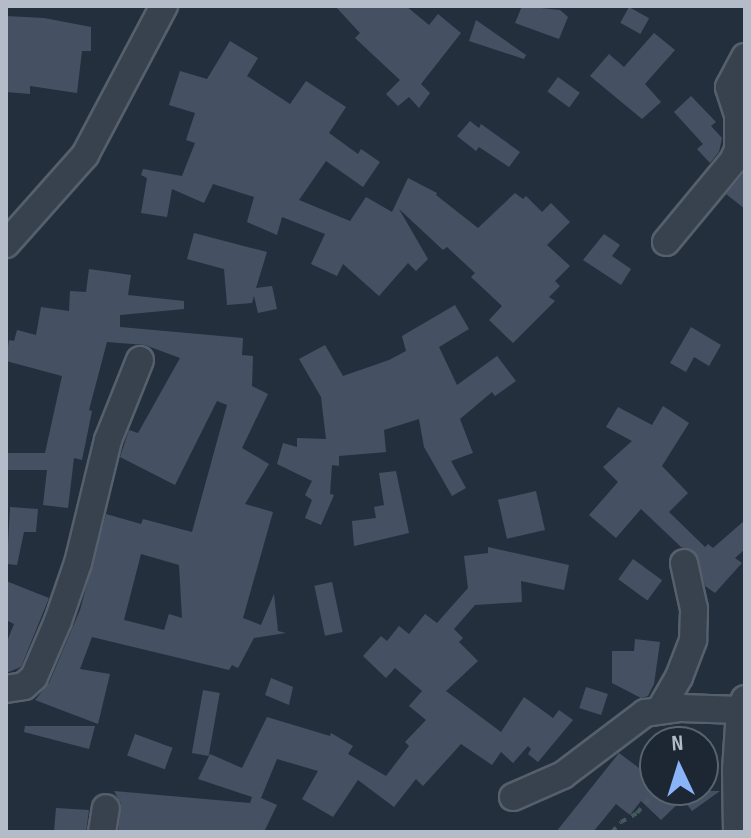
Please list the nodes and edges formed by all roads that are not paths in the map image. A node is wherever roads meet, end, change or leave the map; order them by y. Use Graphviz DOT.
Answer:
graph roads {
  1 [pos="164,6"];
  2 [pos="745,57"];
  3 [pos="666,242"];
  4 [pos="6,244"];
  5 [pos="140,360"];
  6 [pos="684,563"];
  7 [pos="6,689"];
  8 [pos="743,704"];
  9 [pos="660,710"];
  10 [pos="513,797"];
  11 [pos="737,832"];
  1 -- 4 [label="street"];
  2 -- 3 [label="street"];
  5 -- 7 [label="street"];
  6 -- 9 [label="street"];
  8 -- 9 [label="street"];
  8 -- 11 [label="street"];
  9 -- 10 [label="street"];
}
